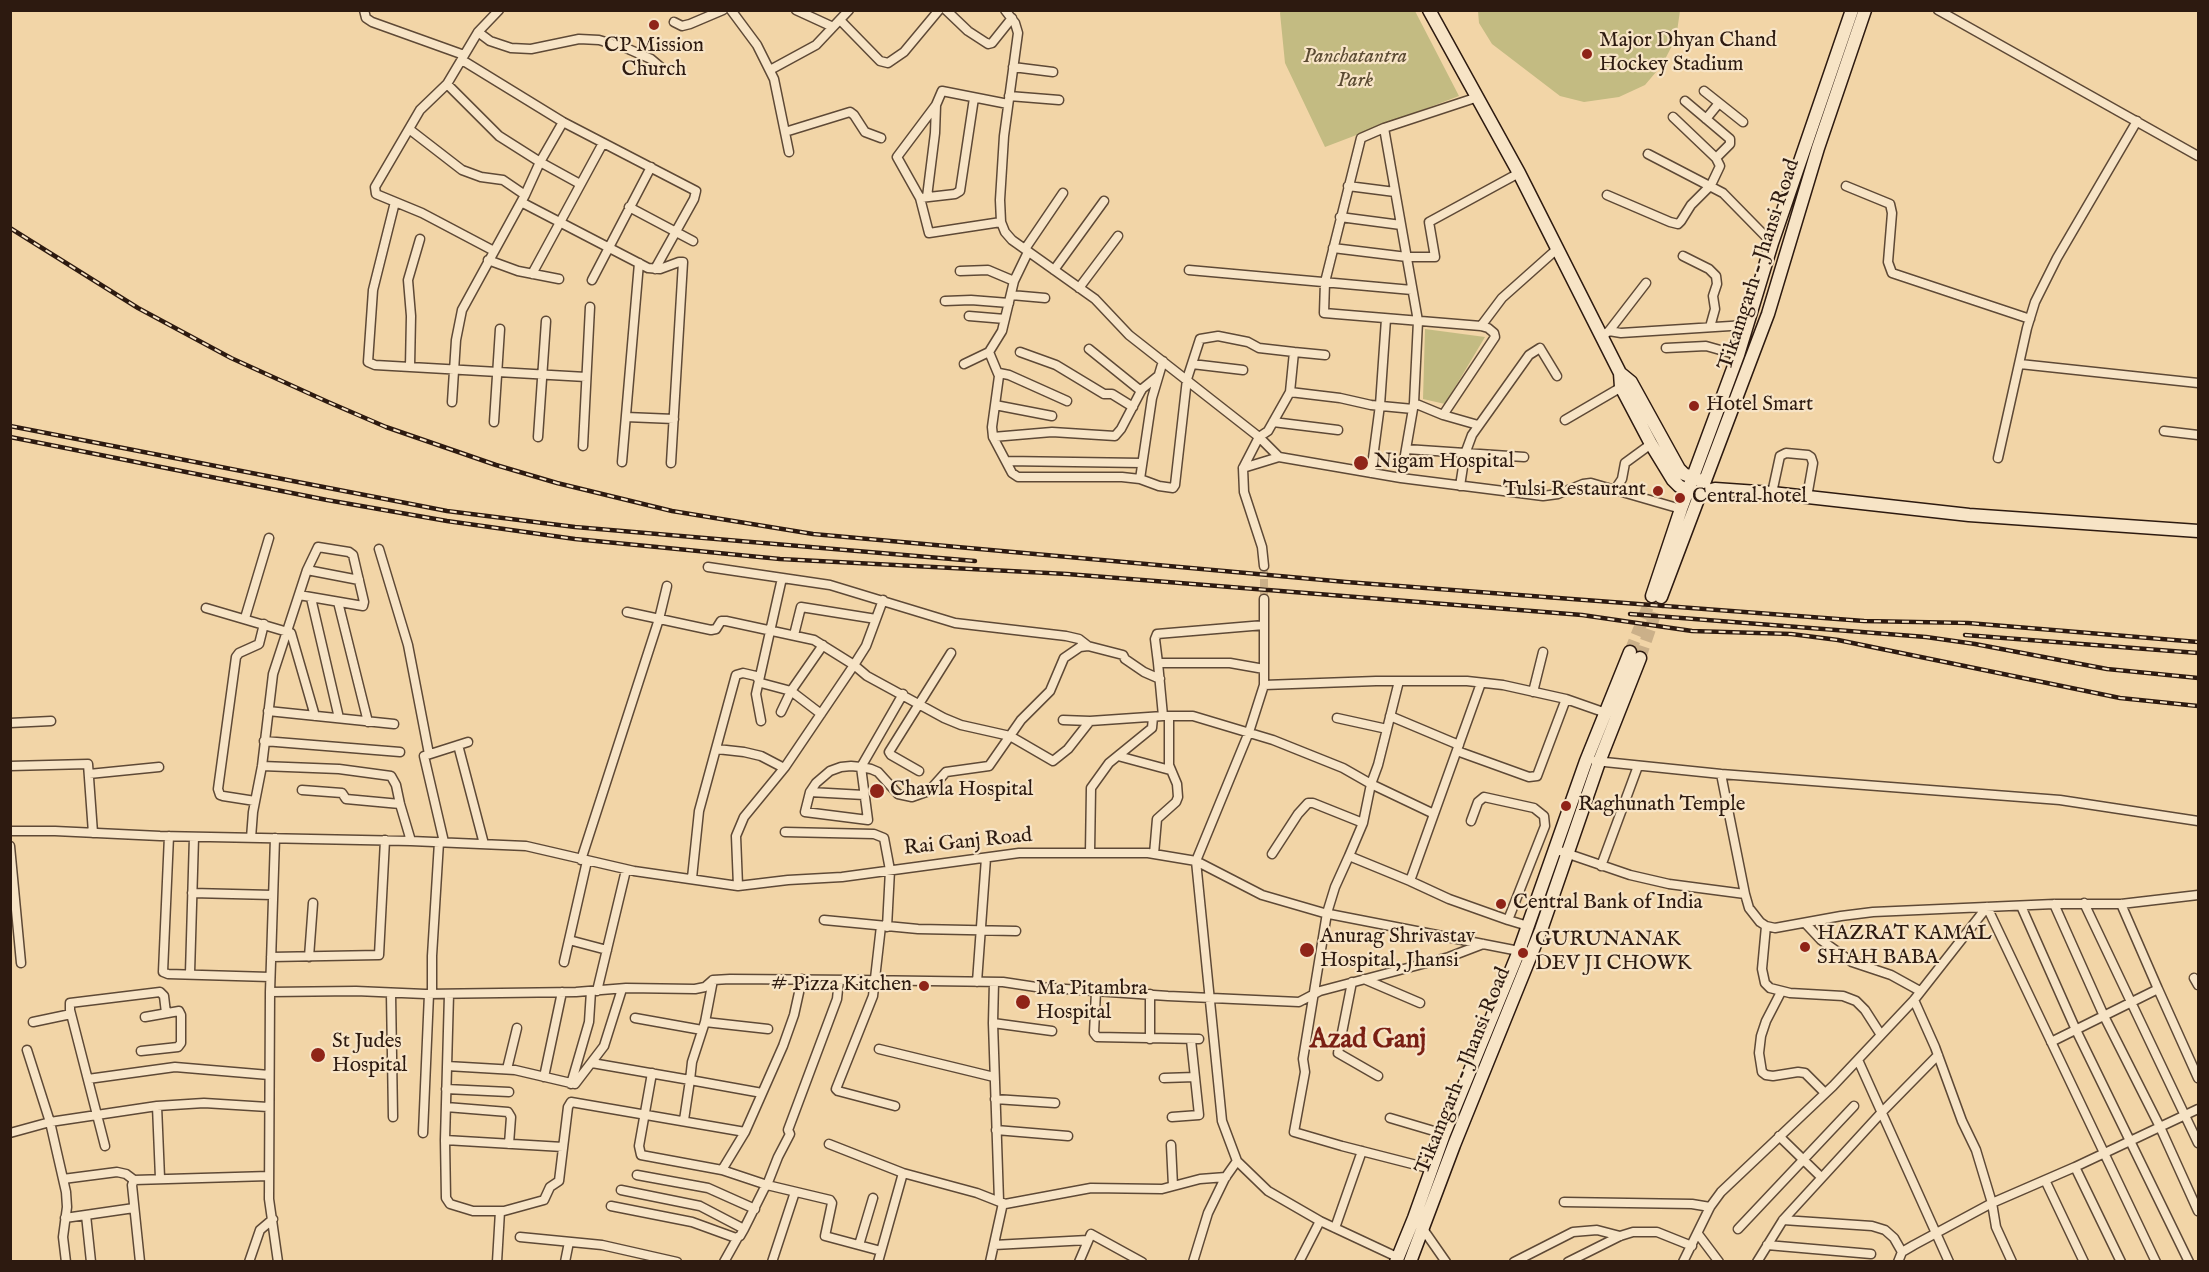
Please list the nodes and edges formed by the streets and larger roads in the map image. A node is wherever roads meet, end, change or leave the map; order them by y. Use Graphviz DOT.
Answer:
graph roads {
  1 [pos="364,10"];
  2 [pos="723,10"];
  3 [pos="731,10"];
  4 [pos="796,10"];
  5 [pos="849,10"];
  6 [pos="939,10"];
  7 [pos="946,10"];
  8 [pos="1429,10"];
  9 [pos="1852,10"];
  10 [pos="1865,10"];
  11 [pos="1938,10"];
  12 [pos="493,12"];
  13 [pos="1008,13"];
  14 [pos="840,20"];
  15 [pos="674,22"];
  16 [pos="833,27"];
  17 [pos="478,32"];
  18 [pos="1849,38"];
  19 [pos="463,58"];
  20 [pos="1013,67"];
  21 [pos="664,70"];
  22 [pos="770,70"];
  23 [pos="1053,72"];
  24 [pos="447,84"];
  25 [pos="1704,91"];
  26 [pos="1478,97"];
  27 [pos="974,98"];
  28 [pos="1009,100"];
  29 [pos="1059,100"];
  30 [pos="1685,101"];
  31 [pos="1719,103"];
  32 [pos="936,105"];
  33 [pos="1673,117"];
  34 [pos="1706,119"];
  35 [pos="2137,121"];
  36 [pos="563,122"];
  37 [pos="1743,122"];
  38 [pos="1384,128"];
  39 [pos="409,129"];
  40 [pos="785,132"];
  41 [pos="881,138"];
  42 [pos="603,143"];
  43 [pos="789,152"];
  44 [pos="1648,154"];
  45 [pos="2199,156"];
  46 [pos="1716,158"];
  47 [pos="540,162"];
  48 [pos="651,167"];
  49 [pos="1519,173"];
  50 [pos="580,184"];
  51 [pos="1711,185"];
  52 [pos="1348,186"];
  53 [pos="1846,186"];
  54 [pos="1395,192"];
  55 [pos="1063,193"];
  56 [pos="1607,195"];
  57 [pos="523,198"];
  58 [pos="924,198"];
  59 [pos="1104,201"];
  60 [pos="395,202"];
  61 [pos="629,207"];
  62 [pos="1340,217"];
  63 [pos="1002,222"];
  64 [pos="558,223"];
  65 [pos="1401,225"];
  66 [pos="675,231"];
  67 [pos="1118,236"];
  68 [pos="420,240"];
  69 [pos="693,241"];
  70 [pos="1772,243"];
  71 [pos="607,248"];
  72 [pos="1333,248"];
  73 [pos="1557,249"];
  74 [pos="494,250"];
  75 [pos="1026,250"];
  76 [pos="1683,256"];
  77 [pos="1407,257"];
  78 [pos="488,260"];
  79 [pos="639,263"];
  80 [pos="655,269"];
  81 [pos="1054,270"];
  82 [pos="1189,270"];
  83 [pos="960,271"];
  84 [pos="532,274"];
  85 [pos="559,279"];
  86 [pos="592,280"];
  87 [pos="1014,281"];
  88 [pos="1325,282"];
  89 [pos="1646,283"];
  90 [pos="1079,288"];
  91 [pos="1412,290"];
  92 [pos="1045,298"];
  93 [pos="1010,299"];
  94 [pos="945,301"];
  95 [pos="590,307"];
  96 [pos="969,316"];
  97 [pos="1005,319"];
  98 [pos="1386,319"];
  99 [pos="2030,319"];
  100 [pos="546,321"];
  101 [pos="1418,321"];
  102 [pos="1746,325"];
  103 [pos="1481,326"];
  104 [pos="1710,327"];
  105 [pos="500,329"];
  106 [pos="1605,334"];
  107 [pos="1666,348"];
  108 [pos="1089,349"];
  109 [pos="989,352"];
  110 [pos="1020,352"];
  111 [pos="1294,352"];
  112 [pos="1325,355"];
  113 [pos="1738,356"];
  114 [pos="1163,361"];
  115 [pos="964,364"];
  116 [pos="1192,364"];
  117 [pos="2020,364"];
  118 [pos="410,367"];
  119 [pos="455,369"];
  120 [pos="1243,370"];
  121 [pos="497,372"];
  122 [pos="999,373"];
  123 [pos="543,374"];
  124 [pos="1158,376"];
  125 [pos="1557,376"];
  126 [pos="586,377"];
  127 [pos="1188,379"];
  128 [pos="2199,383"];
  129 [pos="1626,384"];
  130 [pos="1141,392"];
  131 [pos="1290,392"];
  132 [pos="1067,400"];
  133 [pos="452,402"];
  134 [pos="995,405"];
  135 [pos="1380,405"];
  136 [pos="1133,406"];
  137 [pos="1413,406"];
  138 [pos="1443,415"];
  139 [pos="1052,416"];
  140 [pos="626,417"];
  141 [pos="674,419"];
  142 [pos="1565,420"];
  143 [pos="494,422"];
  144 [pos="1273,423"];
  145 [pos="1478,425"];
  146 [pos="1338,430"];
  147 [pos="2164,430"];
  148 [pos="2199,435"];
  149 [pos="538,437"];
  150 [pos="993,437"];
  151 [pos="1259,437"];
  152 [pos="1652,444"];
  153 [pos="583,446"];
  154 [pos="1406,449"];
  155 [pos="1465,454"];
  156 [pos="1279,457"];
  157 [pos="1524,457"];
  158 [pos="1998,458"];
  159 [pos="1006,461"];
  160 [pos="622,462"];
  161 [pos="670,463"];
  162 [pos="1142,463"];
  163 [pos="1243,468"];
  164 [pos="1371,473"];
  165 [pos="1401,478"];
  166 [pos="1140,479"];
  167 [pos="1460,486"];
  168 [pos="1700,486"];
  169 [pos="1614,491"];
  170 [pos="1773,493"];
  171 [pos="1807,497"];
  172 [pos="1681,509"];
  173 [pos="2199,531"];
  174 [pos="269,538"];
  175 [pos="379,549"];
  176 [pos="1264,566"];
  177 [pos="708,567"];
  178 [pos="307,570"];
  179 [pos="782,578"];
  180 [pos="359,580"];
  181 [pos="667,586"];
  182 [pos="299,595"];
  183 [pos="311,598"];
  184 [pos="1264,599"];
  185 [pos="883,600"];
  186 [pos="338,602"];
  187 [pos="206,608"];
  188 [pos="627,612"];
  189 [pos="244,618"];
  190 [pos="659,619"];
  191 [pos="876,619"];
  192 [pos="264,624"];
  193 [pos="1264,625"];
  194 [pos="288,630"];
  195 [pos="771,630"];
  196 [pos="794,634"];
  197 [pos="823,645"];
  198 [pos="1088,646"];
  199 [pos="1543,652"];
  200 [pos="951,653"];
  201 [pos="1158,663"];
  202 [pos="854,665"];
  203 [pos="1264,669"];
  204 [pos="1160,679"];
  205 [pos="759,681"];
  206 [pos="1399,681"];
  207 [pos="1481,682"];
  208 [pos="1264,686"];
  209 [pos="791,692"];
  210 [pos="1533,692"];
  211 [pos="903,694"];
  212 [pos="1566,699"];
  213 [pos="918,703"];
  214 [pos="268,711"];
  215 [pos="781,712"];
  216 [pos="1606,713"];
  217 [pos="821,714"];
  218 [pos="315,716"];
  219 [pos="1166,716"];
  220 [pos="1154,717"];
  221 [pos="1390,717"];
  222 [pos="339,718"];
  223 [pos="1337,718"];
  224 [pos="1063,720"];
  225 [pos="51,721"];
  226 [pos="760,721"];
  227 [pos="1090,721"];
  228 [pos="368,722"];
  229 [pos="10,723"];
  230 [pos="394,724"];
  231 [pos="1387,729"];
  232 [pos="1249,732"];
  233 [pos="1010,736"];
  234 [pos="264,741"];
  235 [pos="468,742"];
  236 [pos="458,745"];
  237 [pos="1458,748"];
  238 [pos="717,749"];
  239 [pos="400,752"];
  240 [pos="429,754"];
  241 [pos="1118,756"];
  242 [pos="1586,761"];
  243 [pos="1599,762"];
  244 [pos="10,766"];
  245 [pos="262,766"];
  246 [pos="1638,766"];
  247 [pos="159,767"];
  248 [pos="861,767"];
  249 [pos="784,768"];
  250 [pos="1170,770"];
  251 [pos="919,771"];
  252 [pos="89,774"];
  253 [pos="1721,774"];
  254 [pos="1371,784"];
  255 [pos="302,790"];
  256 [pos="810,792"];
  257 [pos="864,795"];
  258 [pos="255,801"];
  259 [pos="400,804"];
  260 [pos="1434,814"];
  261 [pos="1471,821"];
  262 [pos="2199,821"];
  263 [pos="1363,823"];
  264 [pos="10,831"];
  265 [pos="785,832"];
  266 [pos="93,833"];
  267 [pos="169,836"];
  268 [pos="194,837"];
  269 [pos="251,838"];
  270 [pos="275,838"];
  271 [pos="385,840"];
  272 [pos="411,841"];
  273 [pos="442,842"];
  274 [pos="484,844"];
  275 [pos="10,846"];
  276 [pos="1554,849"];
  277 [pos="1090,853"];
  278 [pos="1154,854"];
  279 [pos="1272,854"];
  280 [pos="1568,854"];
  281 [pos="1349,856"];
  282 [pos="986,858"];
  283 [pos="584,860"];
  284 [pos="1196,861"];
  285 [pos="1601,866"];
  286 [pos="12,870"];
  287 [pos="626,870"];
  288 [pos="890,870"];
  289 [pos="692,878"];
  290 [pos="1410,881"];
  291 [pos="738,886"];
  292 [pos="192,893"];
  293 [pos="1745,894"];
  294 [pos="273,895"];
  295 [pos="2199,895"];
  296 [pos="313,903"];
  297 [pos="2084,903"];
  298 [pos="2054,904"];
  299 [pos="2121,904"];
  300 [pos="2022,906"];
  301 [pos="1987,907"];
  302 [pos="1327,913"];
  303 [pos="14,915"];
  304 [pos="1826,915"];
  305 [pos="824,920"];
  306 [pos="1508,920"];
  307 [pos="1794,922"];
  308 [pos="1806,924"];
  309 [pos="884,926"];
  310 [pos="1528,926"];
  311 [pos="1766,926"];
  312 [pos="982,930"];
  313 [pos="1016,931"];
  314 [pos="569,940"];
  315 [pos="1483,944"];
  316 [pos="607,950"];
  317 [pos="1519,951"];
  318 [pos="271,957"];
  319 [pos="309,957"];
  320 [pos="564,962"];
  321 [pos="21,963"];
  322 [pos="190,973"];
  323 [pos="270,977"];
  324 [pos="1364,979"];
  325 [pos="713,980"];
  326 [pos="802,980"];
  327 [pos="838,980"];
  328 [pos="876,980"];
  329 [pos="977,982"];
  330 [pos="994,982"];
  331 [pos="1353,982"];
  332 [pos="622,988"];
  333 [pos="2158,989"];
  334 [pos="594,991"];
  335 [pos="1096,991"];
  336 [pos="1920,991"];
  337 [pos="270,992"];
  338 [pos="562,992"];
  339 [pos="1781,992"];
  340 [pos="392,994"];
  341 [pos="430,994"];
  342 [pos="449,994"];
  343 [pos="1150,994"];
  344 [pos="1314,994"];
  345 [pos="1208,998"];
  346 [pos="1914,999"];
  347 [pos="1420,1003"];
  348 [pos="2132,1003"];
  349 [pos="166,1013"];
  350 [pos="71,1014"];
  351 [pos="2104,1016"];
  352 [pos="145,1017"];
  353 [pos="635,1018"];
  354 [pos="33,1023"];
  355 [pos="993,1023"];
  356 [pos="703,1026"];
  357 [pos="516,1028"];
  358 [pos="768,1029"];
  359 [pos="2076,1030"];
  360 [pos="1052,1031"];
  361 [pos="1881,1035"];
  362 [pos="1150,1039"];
  363 [pos="2051,1042"];
  364 [pos="879,1048"];
  365 [pos="27,1050"];
  366 [pos="141,1051"];
  367 [pos="1938,1055"];
  368 [pos="1858,1060"];
  369 [pos="592,1063"];
  370 [pos="447,1066"];
  371 [pos="507,1070"];
  372 [pos="652,1074"];
  373 [pos="268,1075"];
  374 [pos="1378,1076"];
  375 [pos="544,1077"];
  376 [pos="994,1077"];
  377 [pos="1195,1077"];
  378 [pos="1164,1078"];
  379 [pos="2199,1078"];
  380 [pos="88,1079"];
  381 [pos="690,1080"];
  382 [pos="572,1084"];
  383 [pos="446,1089"];
  384 [pos="509,1092"];
  385 [pos="762,1093"];
  386 [pos="1825,1093"];
  387 [pos="995,1099"];
  388 [pos="1055,1103"];
  389 [pos="157,1106"];
  390 [pos="895,1106"];
  391 [pos="1854,1106"];
  392 [pos="268,1107"];
  393 [pos="446,1107"];
  394 [pos="2199,1109"];
  395 [pos="1882,1112"];
  396 [pos="644,1113"];
  397 [pos="96,1115"];
  398 [pos="2185,1115"];
  399 [pos="393,1116"];
  400 [pos="1172,1117"];
  401 [pos="1390,1118"];
  402 [pos="684,1120"];
  403 [pos="50,1122"];
  404 [pos="2160,1127"];
  405 [pos="996,1130"];
  406 [pos="746,1132"];
  407 [pos="10,1133"];
  408 [pos="423,1133"];
  409 [pos="1444,1134"];
  410 [pos="1068,1136"];
  411 [pos="1779,1136"];
  412 [pos="445,1140"];
  413 [pos="2130,1142"];
  414 [pos="2199,1143"];
  415 [pos="510,1144"];
  416 [pos="829,1144"];
  417 [pos="1171,1145"];
  418 [pos="105,1146"];
  419 [pos="562,1147"];
  420 [pos="1362,1151"];
  421 [pos="2105,1153"];
  422 [pos="1237,1161"];
  423 [pos="1803,1161"];
  424 [pos="2075,1167"];
  425 [pos="1432,1169"];
  426 [pos="722,1170"];
  427 [pos="903,1173"];
  428 [pos="637,1175"];
  429 [pos="269,1176"];
  430 [pos="1226,1177"];
  431 [pos="1821,1177"];
  432 [pos="63,1179"];
  433 [pos="160,1179"];
  434 [pos="134,1180"];
  435 [pos="2045,1180"];
  436 [pos="767,1185"];
  437 [pos="1173,1186"];
  438 [pos="621,1190"];
  439 [pos="795,1192"];
  440 [pos="873,1198"];
  441 [pos="1001,1202"];
  442 [pos="1564,1202"];
  443 [pos="1992,1203"];
  444 [pos="611,1206"];
  445 [pos="134,1208"];
  446 [pos="1710,1208"];
  447 [pos="755,1209"];
  448 [pos="500,1211"];
  449 [pos="2199,1211"];
  450 [pos="86,1215"];
  451 [pos="65,1218"];
  452 [pos="273,1219"];
  453 [pos="1783,1220"];
  454 [pos="1320,1221"];
  455 [pos="1335,1228"];
  456 [pos="744,1229"];
  457 [pos="1738,1229"];
  458 [pos="1423,1230"];
  459 [pos="1936,1232"];
  460 [pos="1698,1234"];
  461 [pos="1620,1236"];
  462 [pos="520,1237"];
  463 [pos="738,1237"];
  464 [pos="1088,1240"];
  465 [pos="569,1242"];
  466 [pos="859,1245"];
  467 [pos="994,1245"];
  468 [pos="1767,1245"];
  469 [pos="1692,1246"];
  470 [pos="881,1251"];
  471 [pos="1902,1252"];
  472 [pos="1871,1254"];
  473 [pos="1397,1259"];
  474 [pos="66,1262"];
  475 [pos="91,1262"];
  476 [pos="140,1262"];
  477 [pos="249,1262"];
  478 [pos="278,1262"];
  479 [pos="497,1262"];
  480 [pos="565,1262"];
  481 [pos="677,1262"];
  482 [pos="724,1262"];
  483 [pos="772,1262"];
  484 [pos="878,1262"];
  485 [pos="990,1262"];
  486 [pos="1079,1262"];
  487 [pos="1143,1262"];
  488 [pos="1193,1262"];
  489 [pos="1299,1262"];
  490 [pos="1410,1262"];
  491 [pos="1446,1262"];
  492 [pos="1514,1262"];
  493 [pos="1568,1262"];
  494 [pos="1683,1262"];
  495 [pos="1719,1262"];
  496 [pos="1757,1262"];
  497 [pos="1898,1262"];
  498 [pos="1949,1262"];
  499 [pos="2012,1262"];
  500 [pos="2084,1262"];
  501 [pos="2121,1262"];
  502 [pos="2156,1262"];
  503 [pos="2190,1262"];
  1 -- 19 [label="street"];
  2 -- 15 [label="street"];
  3 -- 22 [label="street"];
  4 -- 16 [label="street"];
  5 -- 14 [label="street"];
  6 -- 14 [label="street"];
  7 -- 13 [label="street"];
  8 -- 26 [label="street"];
  9 -- 18 [label="street, Tikamgarh - Jhansi Road"];
  10 -- 18 [label="street, Tikamgarh - Jhansi Road"];
  11 -- 35 [label="street"];
  12 -- 17 [label="street"];
  13 -- 20 [label="street"];
  14 -- 16 [label="street"];
  16 -- 22 [label="street"];
  17 -- 19 [label="street"];
  17 -- 21 [label="street"];
  18 -- 70 [label="street, Tikamgarh - Jhansi Road"];
  18 -- 168 [label="street, Tikamgarh - Jhansi Road"];
  19 -- 24 [label="street"];
  19 -- 36 [label="street"];
  20 -- 23 [label="street"];
  20 -- 28 [label="street"];
  22 -- 40 [label="street"];
  24 -- 39 [label="street"];
  24 -- 47 [label="street"];
  25 -- 31 [label="street"];
  26 -- 38 [label="street"];
  26 -- 49 [label="street"];
  27 -- 28 [label="street"];
  27 -- 32 [label="street"];
  27 -- 58 [label="street"];
  28 -- 29 [label="street"];
  28 -- 63 [label="street"];
  30 -- 34 [label="street"];
  31 -- 34 [label="street"];
  31 -- 37 [label="street"];
  32 -- 58 [label="street"];
  32 -- 58 [label="street"];
  33 -- 46 [label="street"];
  34 -- 46 [label="street"];
  35 -- 45 [label="street"];
  35 -- 99 [label="street"];
  36 -- 42 [label="street"];
  36 -- 47 [label="street"];
  38 -- 52 [label="street"];
  38 -- 54 [label="street"];
  39 -- 57 [label="street"];
  39 -- 60 [label="street"];
  40 -- 41 [label="street"];
  40 -- 43 [label="street"];
  42 -- 48 [label="street"];
  42 -- 50 [label="street"];
  44 -- 51 [label="street"];
  46 -- 51 [label="street"];
  47 -- 50 [label="street"];
  47 -- 57 [label="street"];
  48 -- 61 [label="street"];
  48 -- 66 [label="street"];
  49 -- 73 [label="street"];
  49 -- 77 [label="street"];
  50 -- 64 [label="street"];
  51 -- 56 [label="street"];
  51 -- 70 [label="street"];
  52 -- 54 [label="street"];
  52 -- 62 [label="street"];
  53 -- 99 [label="street"];
  54 -- 65 [label="street"];
  55 -- 75 [label="street"];
  57 -- 64 [label="street"];
  57 -- 74 [label="street"];
  58 -- 63 [label="street"];
  59 -- 81 [label="street"];
  60 -- 74 [label="street"];
  60 -- 118 [label="street"];
  61 -- 66 [label="street"];
  61 -- 71 [label="street"];
  62 -- 65 [label="street"];
  62 -- 72 [label="street"];
  63 -- 75 [label="street"];
  64 -- 71 [label="street"];
  64 -- 84 [label="street"];
  65 -- 77 [label="street"];
  66 -- 69 [label="street"];
  66 -- 80 [label="street"];
  67 -- 90 [label="street"];
  68 -- 118 [label="street"];
  70 -- 102 [label="street, Tikamgarh - Jhansi Road"];
  71 -- 79 [label="street"];
  71 -- 86 [label="street"];
  72 -- 77 [label="street"];
  72 -- 88 [label="street"];
  73 -- 103 [label="street"];
  73 -- 106 [label="street"];
  74 -- 78 [label="street"];
  75 -- 81 [label="street"];
  75 -- 87 [label="street"];
  76 -- 104 [label="street"];
  77 -- 91 [label="street"];
  78 -- 84 [label="street"];
  78 -- 119 [label="street"];
  79 -- 80 [label="street"];
  79 -- 140 [label="street"];
  80 -- 141 [label="street"];
  81 -- 90 [label="street"];
  82 -- 88 [label="street"];
  83 -- 87 [label="street"];
  84 -- 85 [label="street"];
  87 -- 93 [label="street"];
  88 -- 91 [label="street"];
  88 -- 98 [label="street"];
  89 -- 106 [label="street"];
  90 -- 114 [label="street"];
  91 -- 101 [label="street"];
  92 -- 93 [label="street"];
  93 -- 94 [label="street"];
  93 -- 97 [label="street"];
  95 -- 126 [label="street"];
  96 -- 97 [label="street"];
  97 -- 109 [label="street"];
  98 -- 101 [label="street"];
  98 -- 135 [label="street"];
  99 -- 117 [label="street"];
  100 -- 123 [label="street"];
  101 -- 103 [label="street"];
  101 -- 137 [label="street"];
  102 -- 104 [label="street"];
  102 -- 113 [label="street, Tikamgarh - Jhansi Road"];
  103 -- 138 [label="street"];
  104 -- 106 [label="street"];
  105 -- 121 [label="street"];
  106 -- 129 [label="street"];
  107 -- 113 [label="street"];
  108 -- 130 [label="street"];
  109 -- 115 [label="street"];
  109 -- 122 [label="street"];
  110 -- 136 [label="street"];
  111 -- 112 [label="street"];
  111 -- 116 [label="street"];
  111 -- 131 [label="street"];
  113 -- 168 [label="street, Tikamgarh - Jhansi Road"];
  114 -- 124 [label="street"];
  114 -- 127 [label="street"];
  116 -- 120 [label="street"];
  116 -- 127 [label="street"];
  117 -- 128 [label="street"];
  117 -- 158 [label="street"];
  118 -- 119 [label="street"];
  119 -- 121 [label="street"];
  119 -- 133 [label="street"];
  121 -- 123 [label="street"];
  121 -- 143 [label="street"];
  122 -- 132 [label="street"];
  122 -- 134 [label="street"];
  123 -- 126 [label="street"];
  123 -- 149 [label="street"];
  124 -- 130 [label="street"];
  124 -- 162 [label="street"];
  125 -- 145 [label="street"];
  126 -- 153 [label="street"];
  127 -- 151 [label="street"];
  127 -- 166 [label="street"];
  129 -- 142 [label="street"];
  129 -- 152 [label="street"];
  129 -- 168 [label="street"];
  130 -- 136 [label="street"];
  131 -- 135 [label="street"];
  131 -- 144 [label="street"];
  134 -- 139 [label="street"];
  134 -- 150 [label="street"];
  135 -- 137 [label="street"];
  135 -- 164 [label="street"];
  136 -- 150 [label="street"];
  137 -- 138 [label="street"];
  137 -- 154 [label="street"];
  138 -- 145 [label="street"];
  140 -- 141 [label="street"];
  140 -- 160 [label="street"];
  141 -- 161 [label="street"];
  144 -- 146 [label="street"];
  144 -- 151 [label="street"];
  145 -- 155 [label="street"];
  147 -- 148 [label="street"];
  150 -- 159 [label="street"];
  151 -- 156 [label="street"];
  151 -- 163 [label="street"];
  152 -- 168 [label="street"];
  152 -- 169 [label="street"];
  154 -- 155 [label="street"];
  154 -- 165 [label="street"];
  155 -- 157 [label="street"];
  155 -- 167 [label="street"];
  156 -- 163 [label="street"];
  156 -- 164 [label="street"];
  159 -- 162 [label="street"];
  159 -- 166 [label="street"];
  162 -- 166 [label="street"];
  163 -- 176 [label="street"];
  164 -- 165 [label="street"];
  165 -- 167 [label="street"];
  167 -- 169 [label="street"];
  168 -- 170 [label="street"];
  168 -- 172 [label="street, Tikamgarh - Jhansi Road"];
  168 -- 172 [label="street, Tikamgarh - Jhansi Road"];
  169 -- 172 [label="street"];
  170 -- 171 [label="street"];
  170 -- 171 [label="street"];
  171 -- 173 [label="street"];
  174 -- 189 [label="street"];
  175 -- 240 [label="street"];
  177 -- 179 [label="street"];
  178 -- 180 [label="street"];
  178 -- 180 [label="street"];
  178 -- 182 [label="street"];
  179 -- 185 [label="street"];
  179 -- 195 [label="street"];
  180 -- 186 [label="street"];
  181 -- 190 [label="street"];
  182 -- 183 [label="street"];
  182 -- 194 [label="street"];
  183 -- 186 [label="street"];
  183 -- 222 [label="street"];
  184 -- 193 [label="street"];
  185 -- 191 [label="street"];
  185 -- 198 [label="street"];
  186 -- 228 [label="street"];
  187 -- 189 [label="street"];
  188 -- 190 [label="street"];
  189 -- 192 [label="street"];
  190 -- 195 [label="street"];
  190 -- 283 [label="street"];
  191 -- 196 [label="street"];
  191 -- 202 [label="street"];
  192 -- 194 [label="street"];
  192 -- 258 [label="street"];
  193 -- 201 [label="street"];
  193 -- 203 [label="street"];
  194 -- 214 [label="street"];
  194 -- 218 [label="street"];
  195 -- 196 [label="street"];
  195 -- 205 [label="street"];
  196 -- 197 [label="street"];
  197 -- 202 [label="street"];
  197 -- 209 [label="street"];
  198 -- 204 [label="street"];
  198 -- 233 [label="street"];
  199 -- 210 [label="street"];
  200 -- 213 [label="street"];
  201 -- 203 [label="street"];
  201 -- 204 [label="street"];
  202 -- 211 [label="street"];
  202 -- 217 [label="street"];
  203 -- 208 [label="street"];
  204 -- 219 [label="street"];
  205 -- 209 [label="street"];
  205 -- 226 [label="street"];
  205 -- 238 [label="street"];
  206 -- 207 [label="street"];
  206 -- 208 [label="street"];
  206 -- 221 [label="street"];
  207 -- 210 [label="street"];
  207 -- 237 [label="street"];
  208 -- 232 [label="street"];
  209 -- 215 [label="street"];
  209 -- 217 [label="street"];
  210 -- 212 [label="street"];
  211 -- 213 [label="street"];
  211 -- 248 [label="street"];
  212 -- 216 [label="street"];
  212 -- 237 [label="street"];
  213 -- 233 [label="street"];
  213 -- 251 [label="street"];
  214 -- 218 [label="street"];
  214 -- 234 [label="street"];
  216 -- 242 [label="street"];
  216 -- 243 [label="street, Tikamgarh - Jhansi Road"];
  217 -- 249 [label="street"];
  218 -- 222 [label="street"];
  219 -- 220 [label="street"];
  219 -- 232 [label="street"];
  219 -- 250 [label="street"];
  220 -- 227 [label="street"];
  220 -- 241 [label="street"];
  221 -- 231 [label="street"];
  221 -- 237 [label="street"];
  222 -- 228 [label="street"];
  223 -- 231 [label="street"];
  224 -- 227 [label="street"];
  225 -- 229 [label="street"];
  227 -- 233 [label="street"];
  228 -- 230 [label="street"];
  231 -- 254 [label="street"];
  232 -- 254 [label="street"];
  232 -- 284 [label="street"];
  233 -- 248 [label="street"];
  234 -- 239 [label="street"];
  234 -- 245 [label="street"];
  235 -- 236 [label="street"];
  236 -- 240 [label="street"];
  236 -- 274 [label="street"];
  237 -- 260 [label="street"];
  238 -- 249 [label="street"];
  238 -- 289 [label="street"];
  240 -- 273 [label="street"];
  241 -- 250 [label="street"];
  241 -- 277 [label="street"];
  242 -- 243 [label="street"];
  242 -- 276 [label="street"];
  243 -- 246 [label="street"];
  243 -- 280 [label="street, Tikamgarh - Jhansi Road"];
  244 -- 252 [label="street"];
  245 -- 258 [label="street"];
  245 -- 259 [label="street"];
  246 -- 253 [label="street"];
  246 -- 285 [label="street"];
  247 -- 252 [label="street"];
  248 -- 256 [label="street"];
  248 -- 257 [label="street"];
  249 -- 291 [label="street"];
  250 -- 278 [label="street"];
  252 -- 266 [label="street"];
  253 -- 262 [label="street"];
  253 -- 293 [label="street"];
  254 -- 260 [label="street"];
  254 -- 263 [label="street"];
  255 -- 259 [label="street"];
  256 -- 257 [label="street"];
  256 -- 257 [label="street"];
  258 -- 269 [label="street"];
  259 -- 272 [label="street"];
  260 -- 290 [label="street"];
  261 -- 306 [label="street"];
  263 -- 279 [label="street"];
  263 -- 281 [label="street"];
  264 -- 266 [label="street, Rai Ganj Road"];
  265 -- 288 [label="street"];
  266 -- 267 [label="street, Rai Ganj Road"];
  267 -- 268 [label="street, Rai Ganj Road"];
  267 -- 322 [label="street"];
  268 -- 269 [label="street, Rai Ganj Road"];
  268 -- 292 [label="street"];
  269 -- 270 [label="street, Rai Ganj Road"];
  270 -- 271 [label="street, Rai Ganj Road"];
  270 -- 294 [label="street"];
  271 -- 272 [label="street, Rai Ganj Road"];
  271 -- 319 [label="street"];
  272 -- 273 [label="street, Rai Ganj Road"];
  273 -- 274 [label="street, Rai Ganj Road"];
  273 -- 341 [label="street"];
  274 -- 283 [label="street, Rai Ganj Road"];
  275 -- 286 [label="street"];
  276 -- 280 [label="street"];
  276 -- 310 [label="street"];
  277 -- 278 [label="street, Rai Ganj Road"];
  277 -- 282 [label="street, Rai Ganj Road"];
  278 -- 284 [label="street, Rai Ganj Road"];
  280 -- 285 [label="street"];
  280 -- 458 [label="street, Tikamgarh - Jhansi Road"];
  281 -- 290 [label="street"];
  281 -- 302 [label="street"];
  282 -- 288 [label="street, Rai Ganj Road"];
  282 -- 312 [label="street"];
  283 -- 287 [label="street, Rai Ganj Road"];
  283 -- 314 [label="street"];
  284 -- 302 [label="street, Rai Ganj Road"];
  284 -- 345 [label="street"];
  285 -- 293 [label="street"];
  286 -- 303 [label="street"];
  287 -- 289 [label="street, Rai Ganj Road"];
  287 -- 316 [label="street"];
  288 -- 291 [label="street, Rai Ganj Road"];
  288 -- 309 [label="street"];
  289 -- 291 [label="street, Rai Ganj Road"];
  290 -- 306 [label="street"];
  292 -- 294 [label="street"];
  292 -- 322 [label="street"];
  293 -- 311 [label="street"];
  294 -- 318 [label="street"];
  295 -- 299 [label="street"];
  296 -- 319 [label="street"];
  297 -- 298 [label="street"];
  297 -- 299 [label="street"];
  297 -- 348 [label="street"];
  298 -- 300 [label="street"];
  298 -- 351 [label="street"];
  299 -- 333 [label="street"];
  300 -- 301 [label="street"];
  300 -- 359 [label="street"];
  301 -- 308 [label="street"];
  301 -- 336 [label="street"];
  301 -- 363 [label="street"];
  302 -- 315 [label="street, Rai Ganj Road"];
  302 -- 344 [label="street"];
  303 -- 321 [label="street"];
  304 -- 307 [label="street"];
  305 -- 309 [label="street"];
  306 -- 310 [label="street"];
  308 -- 311 [label="street"];
  308 -- 336 [label="street"];
  309 -- 312 [label="street"];
  309 -- 328 [label="street"];
  310 -- 317 [label="street"];
  311 -- 339 [label="street"];
  312 -- 313 [label="street"];
  312 -- 329 [label="street"];
  314 -- 316 [label="street"];
  314 -- 320 [label="street"];
  315 -- 317 [label="street, Rai Ganj Road"];
  315 -- 324 [label="street"];
  316 -- 334 [label="street"];
  317 -- 409 [label="street"];
  318 -- 319 [label="street"];
  318 -- 323 [label="street"];
  322 -- 323 [label="street"];
  323 -- 337 [label="street"];
  324 -- 331 [label="street"];
  324 -- 347 [label="street"];
  325 -- 326 [label="street"];
  325 -- 332 [label="street"];
  325 -- 356 [label="street"];
  326 -- 327 [label="street"];
  326 -- 385 [label="street"];
  327 -- 328 [label="street"];
  327 -- 436 [label="street"];
  328 -- 329 [label="street"];
  328 -- 390 [label="street"];
  329 -- 330 [label="street"];
  330 -- 335 [label="street"];
  330 -- 355 [label="street"];
  331 -- 344 [label="street"];
  331 -- 374 [label="street"];
  332 -- 334 [label="street"];
  332 -- 369 [label="street"];
  333 -- 348 [label="street"];
  333 -- 379 [label="street"];
  334 -- 338 [label="street"];
  334 -- 382 [label="street"];
  335 -- 343 [label="street"];
  335 -- 362 [label="street"];
  336 -- 346 [label="street"];
  337 -- 340 [label="street"];
  337 -- 373 [label="street"];
  338 -- 342 [label="street"];
  338 -- 375 [label="street"];
  339 -- 361 [label="street"];
  339 -- 386 [label="street"];
  340 -- 341 [label="street"];
  340 -- 399 [label="street"];
  341 -- 342 [label="street"];
  341 -- 408 [label="street"];
  342 -- 370 [label="street"];
  343 -- 345 [label="street"];
  343 -- 362 [label="street"];
  344 -- 345 [label="street"];
  344 -- 420 [label="street"];
  345 -- 422 [label="street"];
  346 -- 361 [label="street"];
  346 -- 367 [label="street"];
  348 -- 351 [label="street"];
  348 -- 398 [label="street"];
  349 -- 350 [label="street"];
  349 -- 352 [label="street"];
  349 -- 366 [label="street"];
  350 -- 354 [label="street"];
  350 -- 380 [label="street"];
  351 -- 359 [label="street"];
  351 -- 404 [label="street"];
  353 -- 356 [label="street"];
  355 -- 360 [label="street"];
  355 -- 376 [label="street"];
  356 -- 358 [label="street"];
  356 -- 381 [label="street"];
  357 -- 371 [label="street"];
  359 -- 363 [label="street"];
  359 -- 413 [label="street"];
  361 -- 368 [label="street"];
  362 -- 377 [label="street"];
  363 -- 421 [label="street"];
  364 -- 376 [label="street"];
  365 -- 403 [label="street"];
  367 -- 395 [label="street"];
  367 -- 443 [label="street"];
  368 -- 386 [label="street"];
  368 -- 395 [label="street"];
  369 -- 372 [label="street"];
  369 -- 382 [label="street"];
  370 -- 371 [label="street"];
  370 -- 383 [label="street"];
  371 -- 375 [label="street"];
  372 -- 381 [label="street"];
  372 -- 396 [label="street"];
  373 -- 380 [label="street"];
  373 -- 392 [label="street"];
  375 -- 382 [label="street"];
  376 -- 387 [label="street"];
  377 -- 378 [label="street"];
  377 -- 400 [label="street"];
  380 -- 397 [label="street"];
  381 -- 385 [label="street"];
  381 -- 402 [label="street"];
  383 -- 384 [label="street"];
  383 -- 393 [label="street"];
  385 -- 406 [label="street"];
  386 -- 411 [label="street"];
  387 -- 388 [label="street"];
  387 -- 405 [label="street"];
  389 -- 392 [label="street"];
  389 -- 397 [label="street"];
  389 -- 433 [label="street"];
  391 -- 423 [label="street"];
  392 -- 429 [label="street"];
  393 -- 412 [label="street"];
  393 -- 415 [label="street"];
  394 -- 398 [label="street"];
  395 -- 431 [label="street"];
  395 -- 459 [label="street"];
  396 -- 402 [label="street"];
  396 -- 419 [label="street"];
  396 -- 426 [label="street"];
  397 -- 403 [label="street"];
  397 -- 418 [label="street"];
  398 -- 404 [label="street"];
  398 -- 414 [label="street"];
  401 -- 409 [label="street"];
  402 -- 406 [label="street"];
  403 -- 407 [label="street"];
  403 -- 432 [label="street"];
  404 -- 413 [label="street"];
  404 -- 449 [label="street"];
  405 -- 410 [label="street"];
  405 -- 441 [label="street"];
  406 -- 426 [label="street"];
  409 -- 425 [label="street"];
  411 -- 423 [label="street"];
  411 -- 446 [label="street"];
  412 -- 415 [label="street"];
  412 -- 448 [label="street"];
  413 -- 421 [label="street"];
  413 -- 503 [label="street"];
  415 -- 419 [label="street"];
  416 -- 427 [label="street"];
  417 -- 437 [label="street"];
  419 -- 448 [label="street"];
  420 -- 425 [label="street"];
  420 -- 455 [label="street"];
  421 -- 424 [label="street"];
  421 -- 502 [label="street"];
  422 -- 430 [label="street"];
  422 -- 454 [label="street"];
  423 -- 431 [label="street"];
  423 -- 457 [label="street"];
  424 -- 435 [label="street"];
  424 -- 501 [label="street"];
  425 -- 473 [label="street"];
  426 -- 436 [label="street"];
  427 -- 441 [label="street"];
  427 -- 470 [label="street"];
  428 -- 447 [label="street"];
  429 -- 433 [label="street"];
  429 -- 452 [label="street"];
  430 -- 437 [label="street"];
  430 -- 488 [label="street"];
  431 -- 453 [label="street"];
  432 -- 434 [label="street"];
  432 -- 451 [label="street"];
  433 -- 434 [label="street"];
  434 -- 445 [label="street"];
  435 -- 443 [label="street"];
  435 -- 500 [label="street"];
  436 -- 439 [label="street"];
  436 -- 447 [label="street"];
  437 -- 441 [label="street"];
  438 -- 456 [label="street"];
  439 -- 466 [label="street"];
  439 -- 483 [label="street"];
  440 -- 466 [label="street"];
  441 -- 467 [label="street"];
  442 -- 446 [label="street"];
  443 -- 459 [label="street"];
  443 -- 499 [label="street"];
  444 -- 463 [label="street"];
  445 -- 450 [label="street"];
  445 -- 476 [label="street"];
  446 -- 460 [label="street"];
  447 -- 456 [label="street"];
  448 -- 479 [label="street"];
  450 -- 451 [label="street"];
  450 -- 475 [label="street"];
  451 -- 474 [label="street"];
  452 -- 477 [label="street"];
  452 -- 478 [label="street"];
  453 -- 468 [label="street"];
  453 -- 471 [label="street"];
  454 -- 455 [label="street"];
  454 -- 489 [label="street"];
  455 -- 473 [label="street"];
  456 -- 463 [label="street"];
  458 -- 490 [label="street, Tikamgarh - Jhansi Road"];
  458 -- 491 [label="street"];
  459 -- 471 [label="street"];
  459 -- 498 [label="street"];
  460 -- 469 [label="street"];
  460 -- 495 [label="street"];
  461 -- 469 [label="street"];
  461 -- 492 [label="street"];
  461 -- 493 [label="street"];
  462 -- 465 [label="street"];
  463 -- 482 [label="street"];
  464 -- 467 [label="street"];
  464 -- 486 [label="street"];
  464 -- 487 [label="street"];
  465 -- 480 [label="street"];
  465 -- 481 [label="street"];
  466 -- 470 [label="street"];
  467 -- 485 [label="street"];
  468 -- 472 [label="street"];
  468 -- 496 [label="street"];
  469 -- 494 [label="street"];
  470 -- 484 [label="street"];
  471 -- 497 [label="street"];
}
